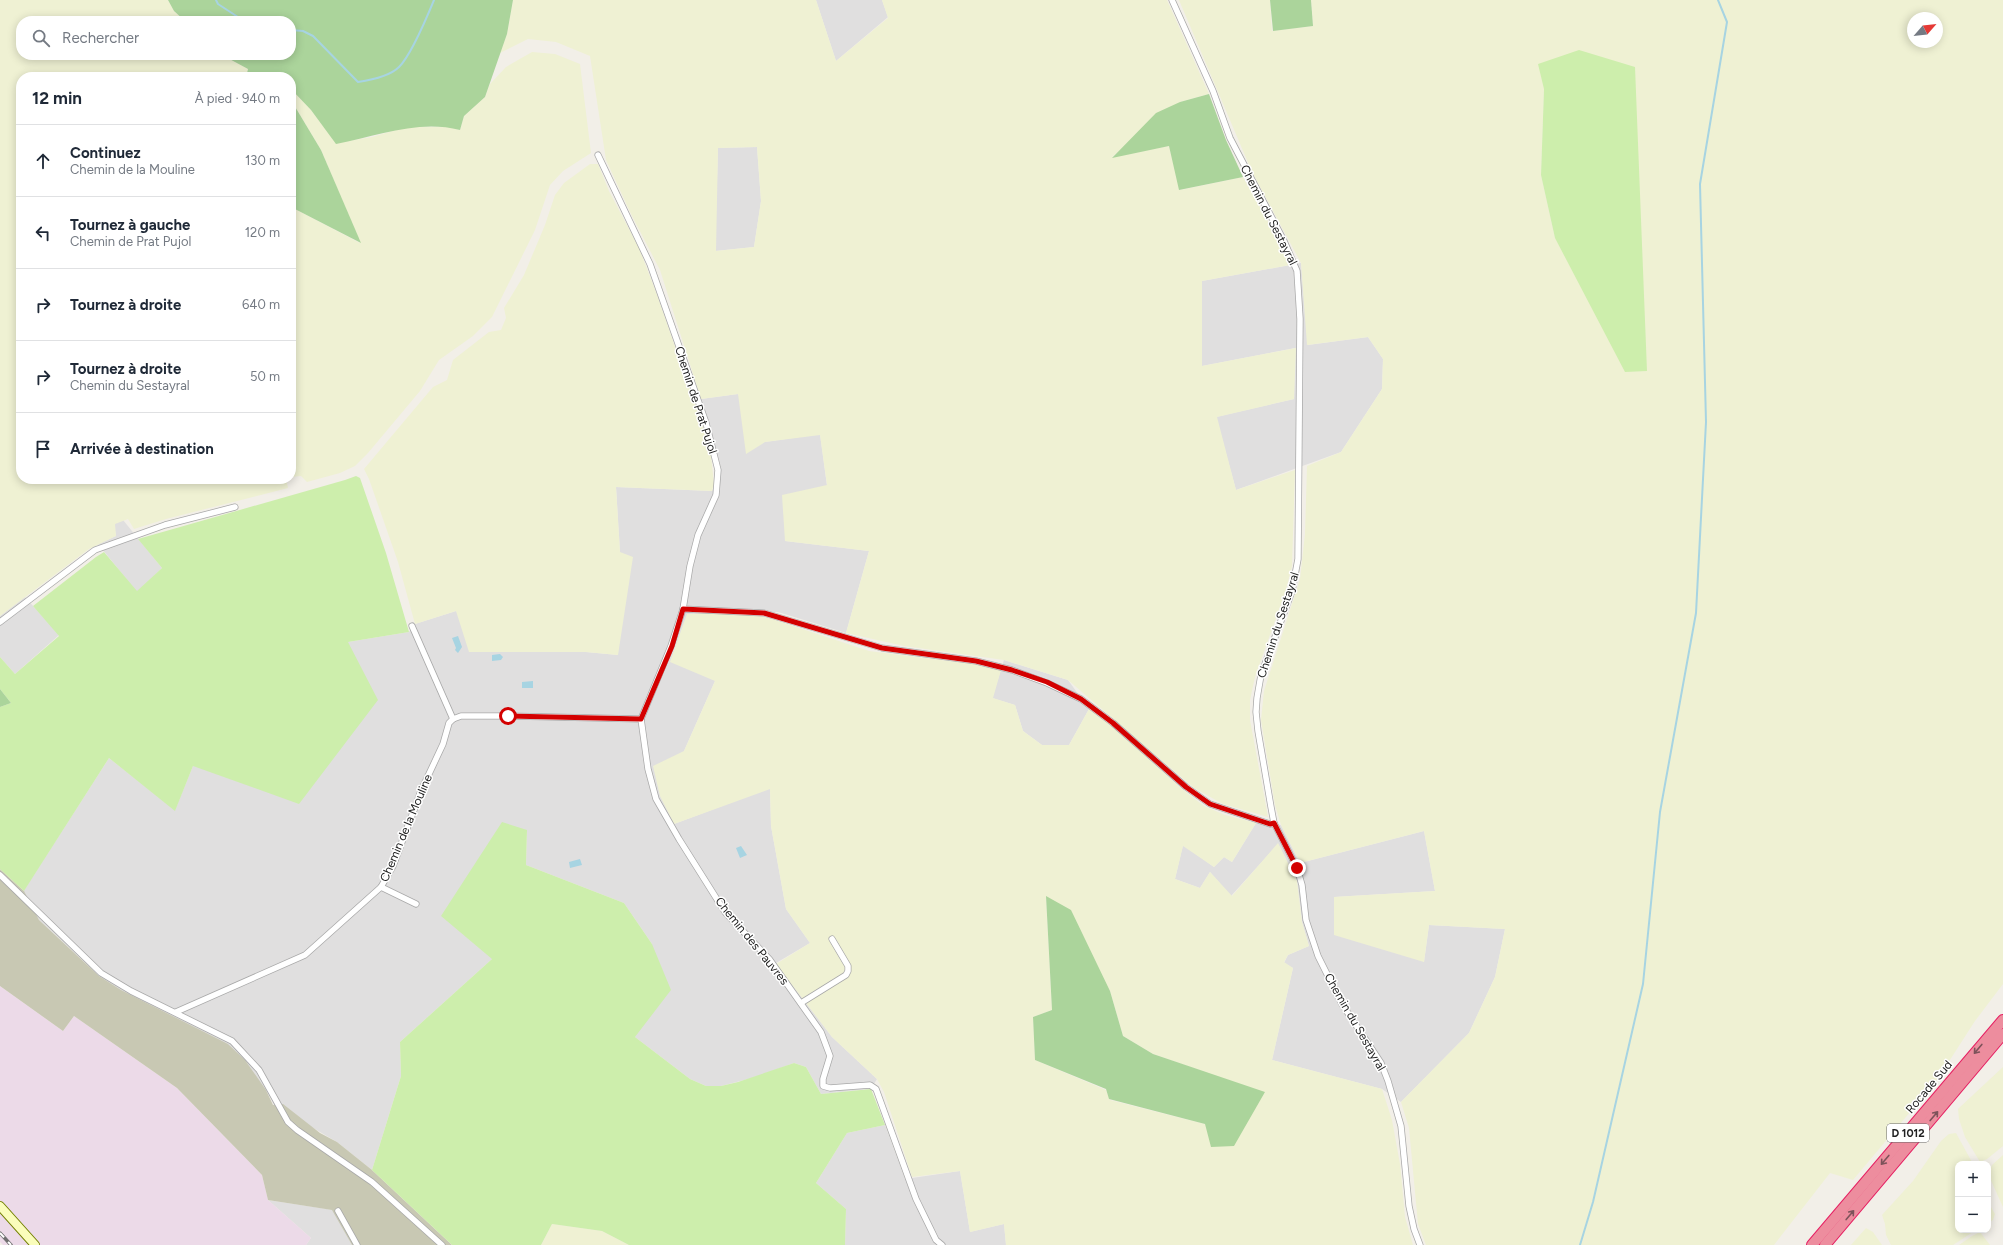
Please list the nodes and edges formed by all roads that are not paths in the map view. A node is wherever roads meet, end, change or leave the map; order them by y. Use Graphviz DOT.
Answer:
graph roads {
  1 [pos="1172,0"];
  2 [pos="598,155"];
  3 [pos="235,507"];
  4 [pos="683,609"];
  5 [pos="0,622"];
  6 [pos="412,626"];
  7 [pos="453,718"];
  8 [pos="641,719"];
  9 [pos="1274,823"];
  10 [pos="0,875"];
  11 [pos="381,887"];
  12 [pos="416,904"];
  13 [pos="832,939"];
  14 [pos="801,1003"];
  15 [pos="176,1012"];
  16 [pos="2003,1020"];
  17 [pos="2003,1034"];
  18 [pos="0,1206"];
  19 [pos="338,1211"];
  20 [pos="35,1245"];
  21 [pos="358,1245"];
  22 [pos="442,1245"];
  23 [pos="942,1245"];
  24 [pos="1420,1245"];
  25 [pos="1812,1245"];
  26 [pos="1825,1245"];
  1 -- 9 [label="street, Chemin du Sestayral"];
  2 -- 4 [label="street, Chemin de Prat Pujol"];
  3 -- 5 [label="street"];
  4 -- 8 [label="street, Chemin de Prat Pujol"];
  4 -- 9 [label="street"];
  6 -- 7 [label="street"];
  7 -- 8 [label="street"];
  7 -- 11 [label="street, Chemin de la Mouline"];
  8 -- 14 [label="street, Chemin des Pauvres"];
  9 -- 24 [label="street, Chemin du Sestayral"];
  10 -- 15 [label="street"];
  11 -- 12 [label="street"];
  11 -- 15 [label="street, Chemin de la Mouline"];
  13 -- 14 [label="street"];
  14 -- 23 [label="street, Chemin des Pauvres"];
  15 -- 22 [label="street"];
  16 -- 25 [label="highway, Rocade Sud / D 1012, one-way"];
  26 -- 17 [label="highway, Rocade Sud / D 1012, one-way"];
  18 -- 20 [label="main road"];
  19 -- 21 [label="street"];
}
